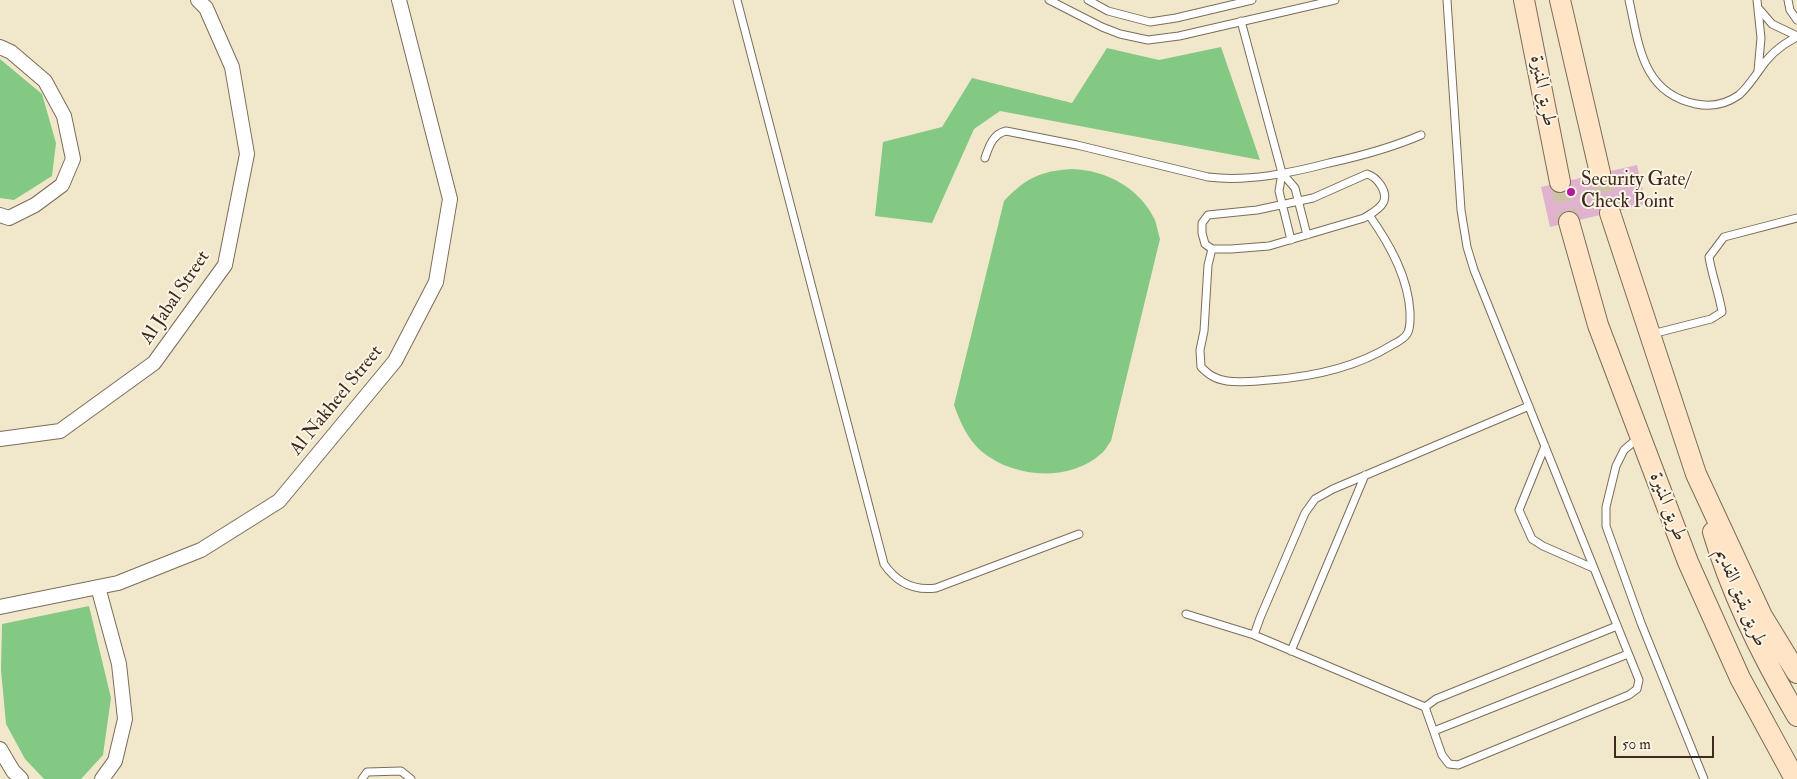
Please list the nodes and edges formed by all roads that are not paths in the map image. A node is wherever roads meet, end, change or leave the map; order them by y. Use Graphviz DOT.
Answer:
graph roads {
  1 [pos="198,0"];
  2 [pos="399,0"];
  3 [pos="737,0"];
  4 [pos="1049,0"];
  5 [pos="1088,0"];
  6 [pos="1252,0"];
  7 [pos="1335,0"];
  8 [pos="1447,0"];
  9 [pos="1524,0"];
  10 [pos="1560,0"];
  11 [pos="1629,0"];
  12 [pos="1758,0"];
  13 [pos="1788,0"];
  14 [pos="1758,8"];
  15 [pos="1797,20"];
  16 [pos="1241,21"];
  17 [pos="1797,36"];
  18 [pos="0,47"];
  19 [pos="1758,71"];
  20 [pos="1420,135"];
  21 [pos="985,158"];
  22 [pos="1282,173"];
  23 [pos="1600,173"];
  24 [pos="1560,182"];
  25 [pos="1298,201"];
  26 [pos="1282,205"];
  27 [pos="1610,213"];
  28 [pos="0,215"];
  29 [pos="1369,215"];
  30 [pos="1797,218"];
  31 [pos="1569,222"];
  32 [pos="1307,235"];
  33 [pos="1291,240"];
  34 [pos="1212,248"];
  35 [pos="1650,335"];
  36 [pos="1529,406"];
  37 [pos="1640,436"];
  38 [pos="0,439"];
  39 [pos="1545,446"];
  40 [pos="1696,474"];
  41 [pos="1365,475"];
  42 [pos="1079,534"];
  43 [pos="1593,568"];
  44 [pos="98,587"];
  45 [pos="0,607"];
  46 [pos="1186,614"];
  47 [pos="1617,626"];
  48 [pos="1254,636"];
  49 [pos="1291,651"];
  50 [pos="1628,654"];
  51 [pos="1797,673"];
  52 [pos="1425,707"];
  53 [pos="1797,716"];
  54 [pos="1434,731"];
  55 [pos="0,749"];
  56 [pos="21,779"];
  57 [pos="102,779"];
  58 [pos="362,779"];
  59 [pos="411,779"];
  60 [pos="1704,779"];
  61 [pos="1795,779"];
  1 -- 38 [label="street, Al Jabal Street"];
  2 -- 44 [label="street, Al Nakheel Street"];
  3 -- 42 [label="lane"];
  4 -- 16 [label="lane"];
  5 -- 6 [label="lane"];
  7 -- 16 [label="lane"];
  8 -- 36 [label="lane"];
  9 -- 24 [label="main road, طريق المنيرة"];
  10 -- 23 [label="main road, طريق المنيرة"];
  11 -- 19 [label="lane"];
  12 -- 14 [label="lane"];
  13 -- 15 [label="lane"];
  14 -- 17 [label="lane"];
  14 -- 19 [label="lane"];
  16 -- 22 [label="lane"];
  17 -- 19 [label="lane"];
  18 -- 28 [label="street"];
  20 -- 22 [label="lane"];
  21 -- 22 [label="lane"];
  22 -- 25 [label="lane"];
  22 -- 26 [label="lane"];
  25 -- 26 [label="lane"];
  25 -- 29 [label="lane"];
  25 -- 32 [label="lane"];
  26 -- 33 [label="lane"];
  26 -- 34 [label="lane"];
  27 -- 35 [label="main road, طريق المنيرة"];
  29 -- 32 [label="lane"];
  29 -- 34 [label="lane"];
  30 -- 35 [label="lane"];
  31 -- 37 [label="main road, طريق المنيرة"];
  32 -- 33 [label="lane"];
  33 -- 34 [label="lane"];
  35 -- 40 [label="main road, طريق المنيرة"];
  36 -- 39 [label="lane"];
  36 -- 41 [label="lane"];
  37 -- 60 [label="lane"];
  37 -- 61 [label="main road, طريق المنيرة"];
  39 -- 43 [label="lane"];
  39 -- 43 [label="lane"];
  40 -- 51 [label="main road, طريق المنيرة"];
  40 -- 53 [label="main road, طريق بقيق القديم"];
  41 -- 48 [label="lane"];
  41 -- 49 [label="lane"];
  43 -- 47 [label="lane"];
  44 -- 45 [label="street, Al Nakheel Street"];
  44 -- 57 [label="street"];
  46 -- 48 [label="lane"];
  47 -- 50 [label="lane"];
  47 -- 52 [label="lane"];
  48 -- 49 [label="lane"];
  49 -- 52 [label="lane"];
  50 -- 54 [label="lane"];
  50 -- 54 [label="lane"];
  52 -- 54 [label="lane"];
  55 -- 56 [label="street"];
  58 -- 59 [label="lane"];
}
